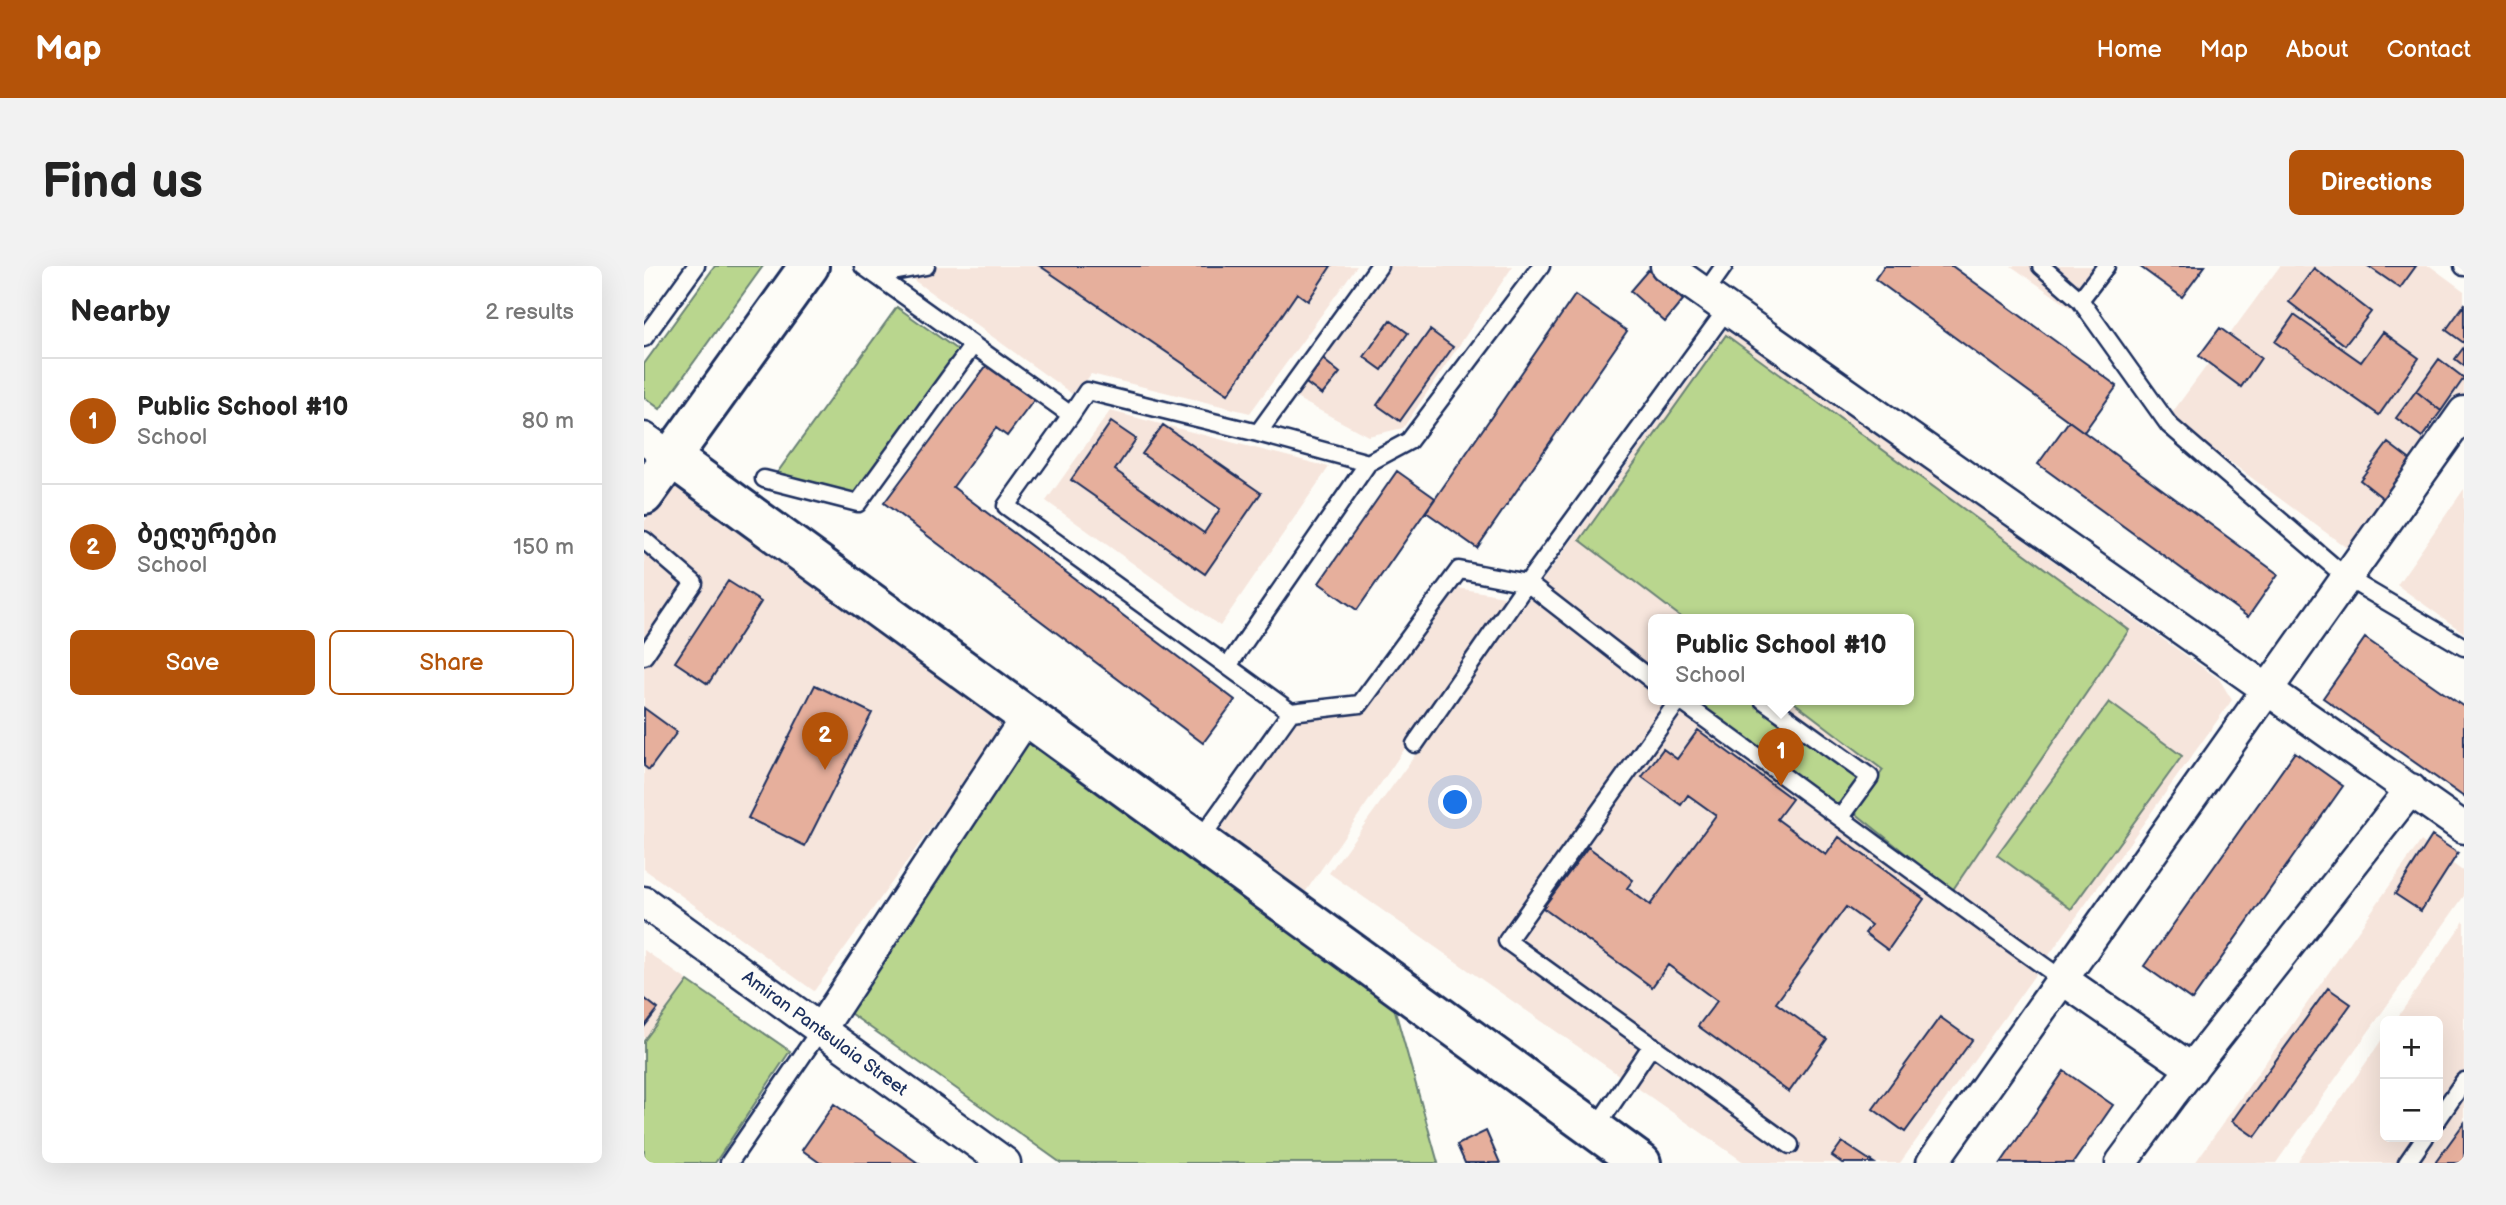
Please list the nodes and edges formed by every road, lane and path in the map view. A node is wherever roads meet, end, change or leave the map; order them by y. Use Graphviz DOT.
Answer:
graph roads {
  1 [pos="696,266"];
  2 [pos="809,266"];
  3 [pos="926,266"];
  4 [pos="1379,266"];
  5 [pos="1541,266"];
  6 [pos="1667,266"];
  7 [pos="1724,266"];
  8 [pos="2041,266"];
  9 [pos="2106,266"];
  10 [pos="870,271"];
  11 [pos="2080,300"];
  12 [pos="1716,301"];
  13 [pos="647,328"];
  14 [pos="972,345"];
  15 [pos="2464,412"];
  16 [pos="1071,415"];
  17 [pos="1258,433"];
  18 [pos="657,447"];
  19 [pos="1368,463"];
  20 [pos="764,479"];
  21 [pos="644,495"];
  22 [pos="644,540"];
  23 [pos="2347,578"];
  24 [pos="1527,583"];
  25 [pos="2464,648"];
  26 [pos="644,656"];
  27 [pos="1228,666"];
  28 [pos="1648,677"];
  29 [pos="2268,688"];
  30 [pos="1675,705"];
  31 [pos="1686,705"];
  32 [pos="1770,705"];
  33 [pos="1291,712"];
  34 [pos="1027,716"];
  35 [pos="1415,744"];
  36 [pos="2411,789"];
  37 [pos="1841,817"];
  38 [pos="2464,828"];
  39 [pos="1199,841"];
  40 [pos="644,902"];
  41 [pos="2062,979"];
  42 [pos="820,1030"];
  43 [pos="1652,1045"];
  44 [pos="2192,1069"];
  45 [pos="2464,1081"];
  46 [pos="2443,1112"];
  47 [pos="1595,1129"];
  48 [pos="2422,1142"];
  49 [pos="1790,1145"];
  50 [pos="729,1163"];
  51 [pos="1005,1163"];
  52 [pos="1641,1163"];
  53 [pos="1932,1163"];
  54 [pos="2121,1163"];
  55 [pos="2407,1163"];
  1 -- 13 [label="lane"];
  2 -- 18 [label="street"];
  3 -- 10 [label="lane"];
  4 -- 17 [label="lane"];
  5 -- 19 [label="lane"];
  6 -- 12 [label="street"];
  7 -- 12 [label="lane"];
  8 -- 11 [label="lane"];
  9 -- 11 [label="lane"];
  10 -- 14 [label="lane"];
  11 -- 23 [label="lane"];
  12 -- 24 [label="lane"];
  12 -- 29 [label="street"];
  14 -- 16 [label="lane"];
  14 -- 20 [label="lane"];
  15 -- 23 [label="street"];
  16 -- 17 [label="lane"];
  16 -- 27 [label="lane"];
  17 -- 19 [label="lane"];
  18 -- 21 [label="street"];
  18 -- 34 [label="street"];
  19 -- 27 [label="lane"];
  22 -- 26 [label="lane"];
  23 -- 25 [label="lane"];
  23 -- 29 [label="street"];
  24 -- 28 [label="lane"];
  24 -- 33 [label="lane"];
  24 -- 35 [label="lane"];
  27 -- 33 [label="lane"];
  29 -- 36 [label="street"];
  29 -- 41 [label="street"];
  30 -- 43 [label="lane"];
  31 -- 37 [label="lane"];
  32 -- 37 [label="lane"];
  33 -- 39 [label="lane"];
  34 -- 39 [label="street"];
  34 -- 42 [label="street"];
  36 -- 38 [label="street"];
  36 -- 44 [label="street"];
  37 -- 41 [label="lane"];
  39 -- 47 [label="street"];
  40 -- 42 [label="street, Amiran Pantsulaia Street"];
  41 -- 44 [label="street"];
  41 -- 53 [label="street"];
  42 -- 50 [label="lane"];
  42 -- 51 [label="street, Amiran Pantsulaia Street"];
  43 -- 47 [label="lane"];
  43 -- 49 [label="lane"];
  44 -- 54 [label="street"];
  45 -- 46 [label="lane"];
  47 -- 52 [label="street"];
  48 -- 55 [label="lane"];
}
